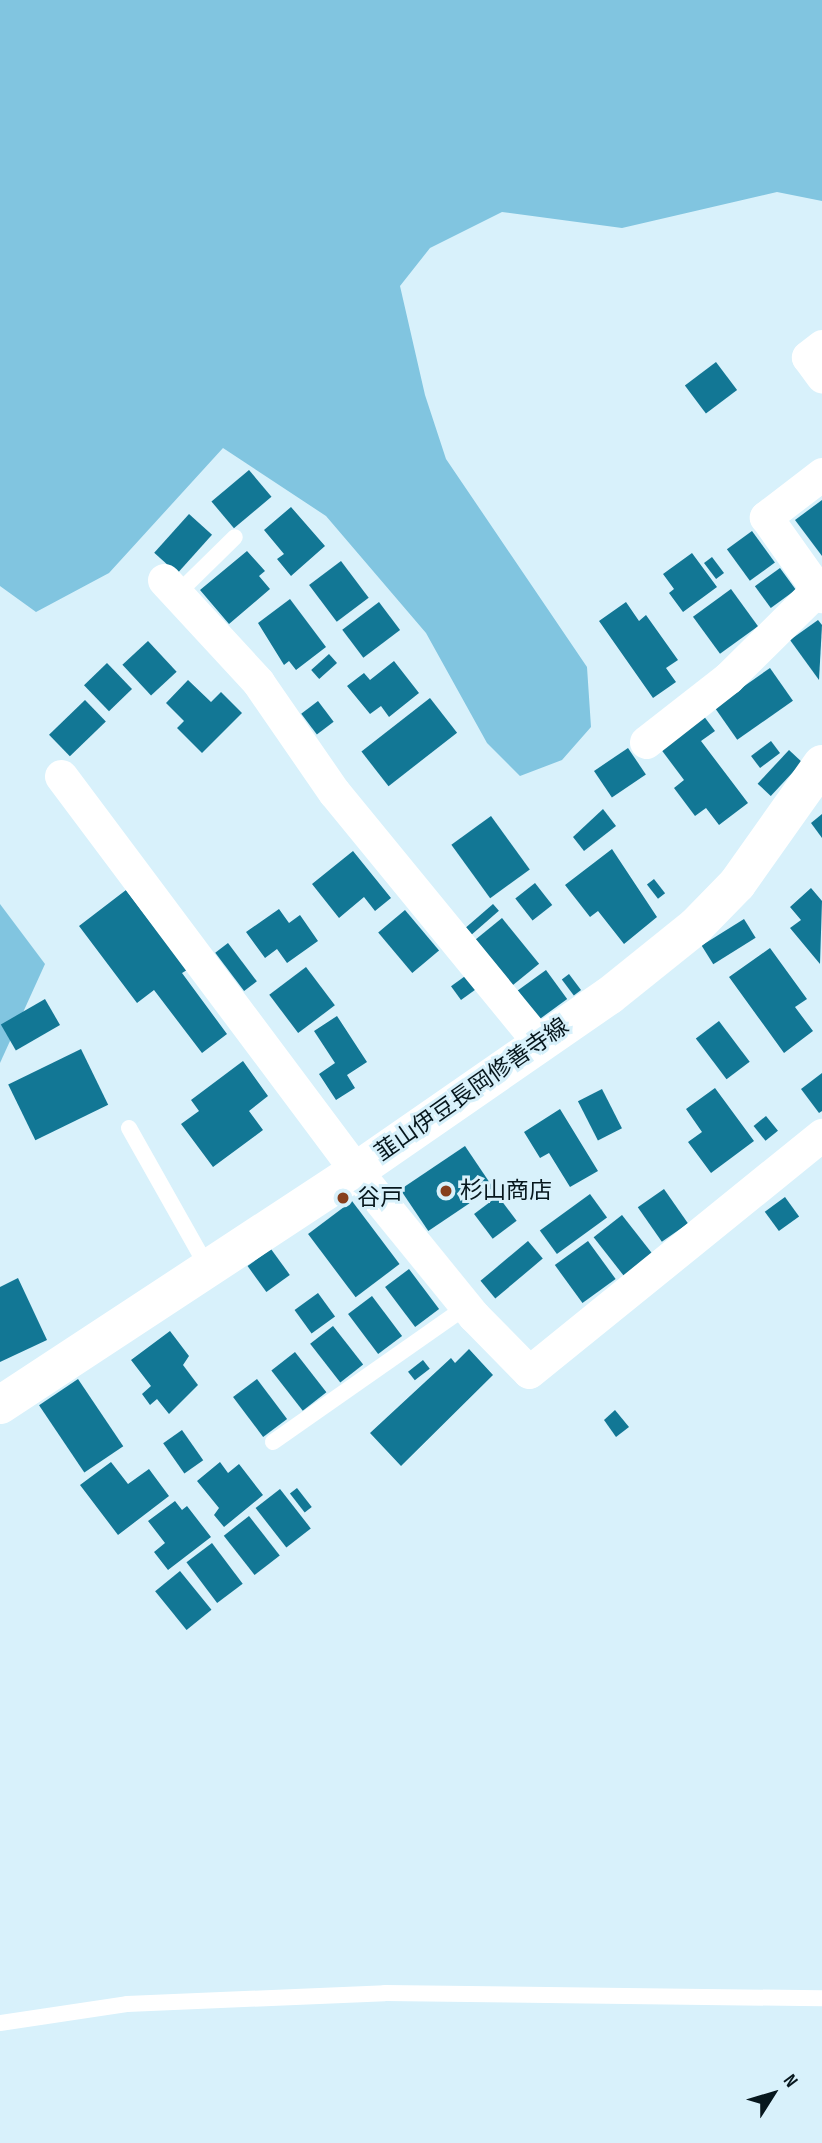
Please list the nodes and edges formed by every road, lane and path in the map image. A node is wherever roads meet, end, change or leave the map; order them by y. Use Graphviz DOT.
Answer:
graph roads {
  1 [pos="822,346"];
  2 [pos="822,376"];
  3 [pos="822,474"];
  4 [pos="235,537"];
  5 [pos="170,587"];
  6 [pos="820,593"];
  7 [pos="646,742"];
  8 [pos="822,764"];
  9 [pos="61,776"];
  10 [pos="540,1044"];
  11 [pos="129,1128"];
  12 [pos="822,1135"];
  13 [pos="356,1171"];
  14 [pos="208,1268"];
  15 [pos="466,1307"];
  16 [pos="0,1405"];
  17 [pos="272,1442"];
  18 [pos="822,1998"];
  19 [pos="0,2023"];
  1 -- 2 [label="street"];
  3 -- 6 [label="street"];
  4 -- 5 [label="lane"];
  5 -- 10 [label="street"];
  6 -- 7 [label="street"];
  8 -- 10 [label="main road, 韮山伊豆長岡修善寺線"];
  9 -- 13 [label="street"];
  10 -- 13 [label="main road, 韮山伊豆長岡修善寺線"];
  11 -- 14 [label="lane"];
  12 -- 15 [label="street"];
  13 -- 14 [label="main road, 韮山伊豆長岡修善寺線"];
  13 -- 15 [label="street"];
  14 -- 16 [label="main road, 韮山伊豆長岡修善寺線"];
  15 -- 17 [label="lane"];
  18 -- 19 [label="lane"];
}
